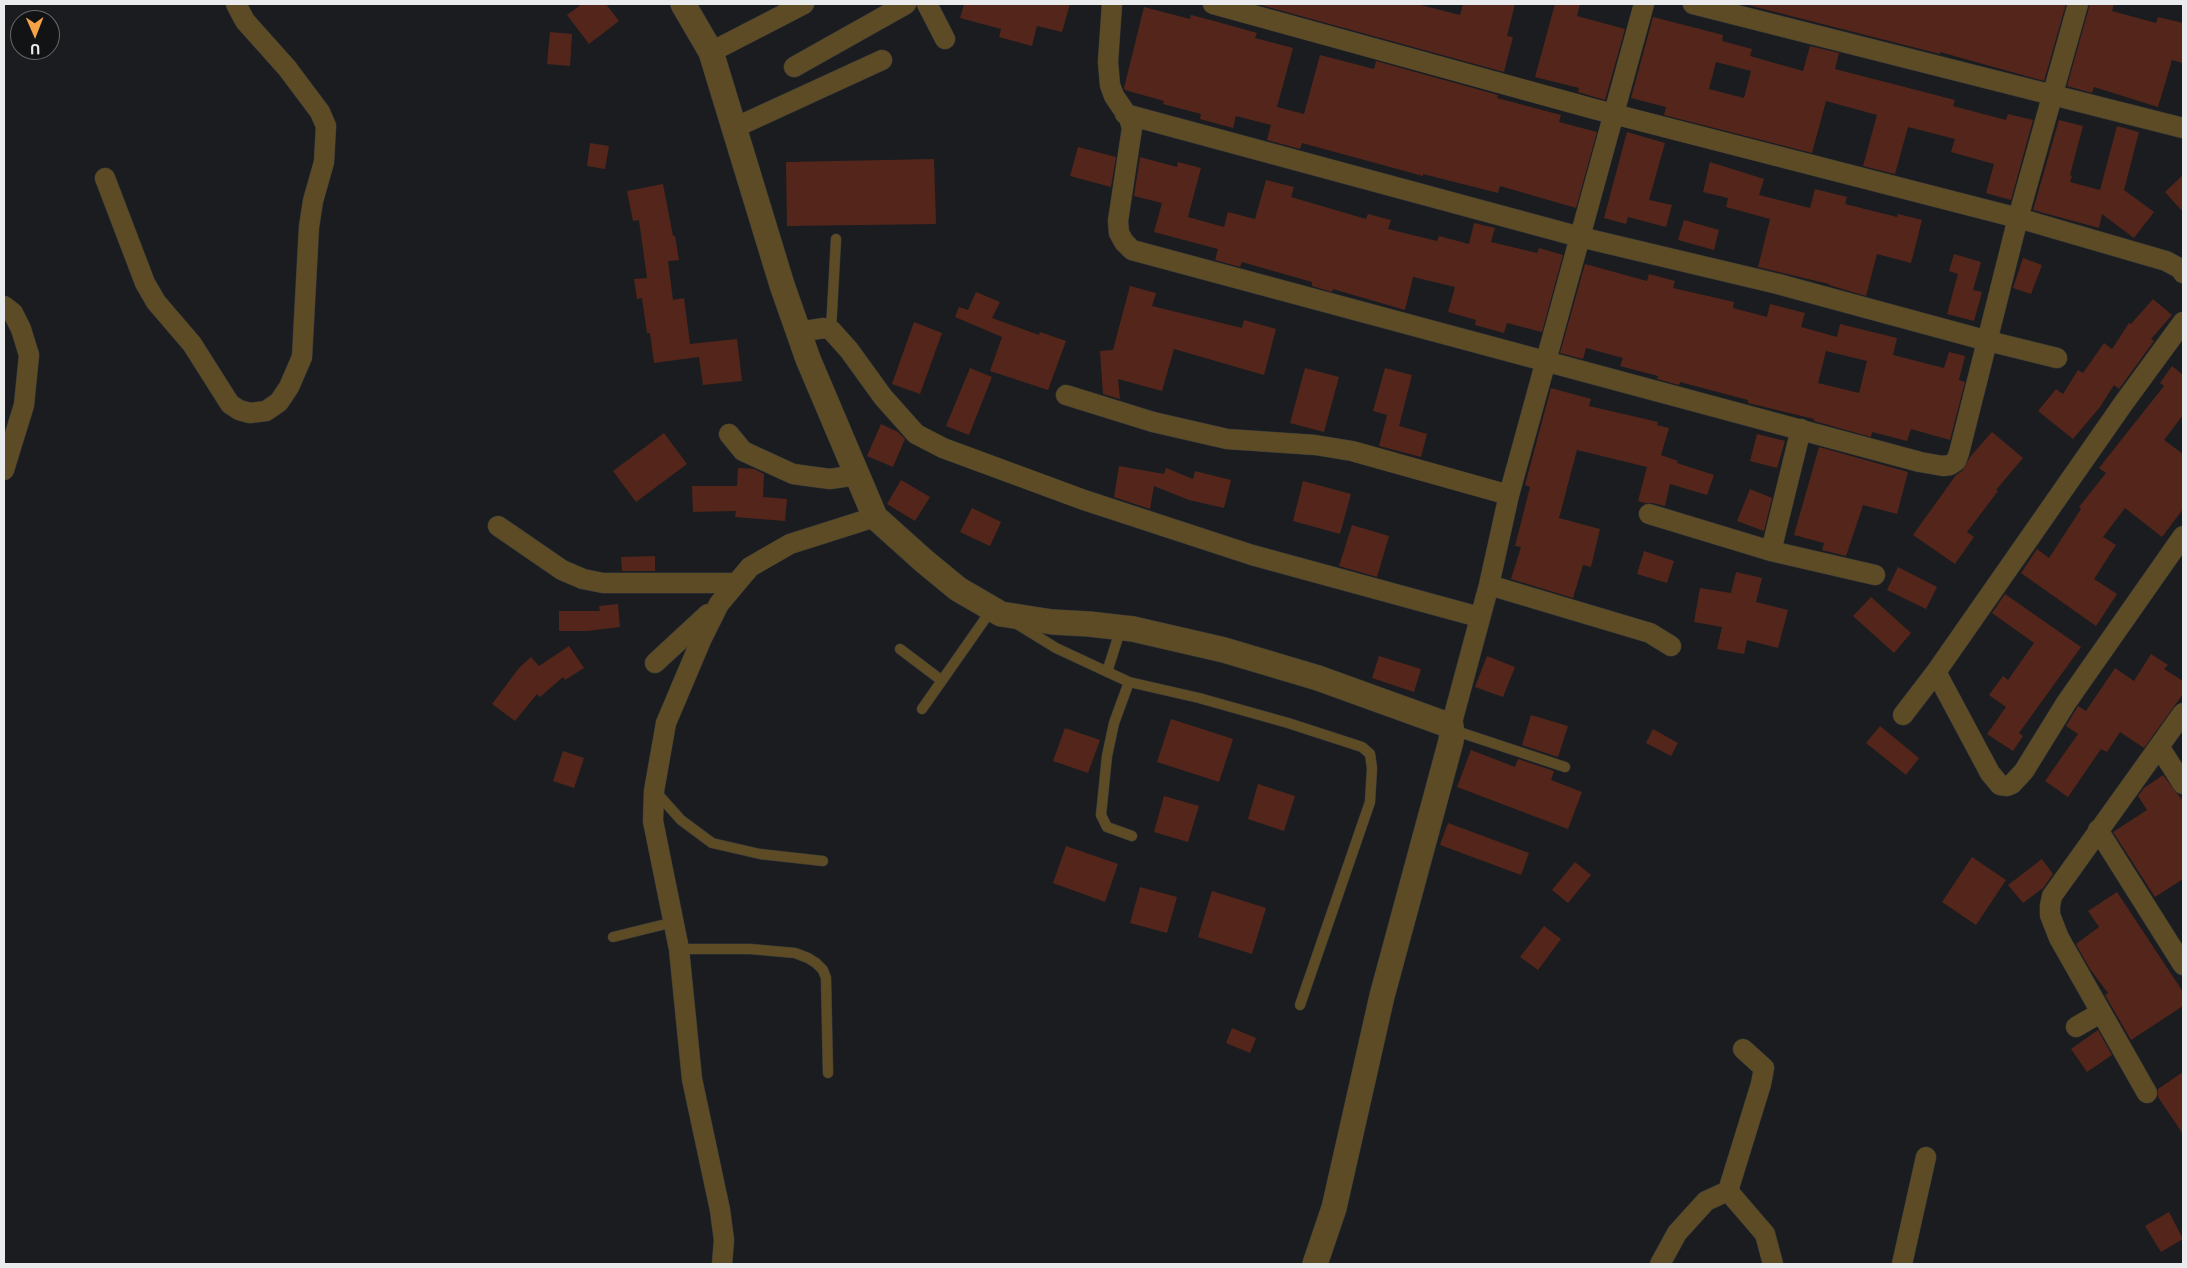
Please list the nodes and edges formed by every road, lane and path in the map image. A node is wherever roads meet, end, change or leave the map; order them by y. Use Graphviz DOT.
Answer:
graph roads {
  1 [pos="236,4"];
  2 [pos="683,4"];
  3 [pos="804,4"];
  4 [pos="906,4"];
  5 [pos="927,4"];
  6 [pos="1112,4"];
  7 [pos="1213,4"];
  8 [pos="1644,4"];
  9 [pos="1693,4"];
  10 [pos="2078,4"];
  11 [pos="946,39"];
  12 [pos="711,52"];
  13 [pos="882,60"];
  14 [pos="794,67"];
  15 [pos="2053,96"];
  16 [pos="1125,114"];
  17 [pos="1613,114"];
  18 [pos="734,128"];
  19 [pos="2183,128"];
  20 [pos="105,178"];
  21 [pos="2018,218"];
  22 [pos="1580,237"];
  23 [pos="836,239"];
  24 [pos="2183,273"];
  25 [pos="4,306"];
  26 [pos="2183,322"];
  27 [pos="831,330"];
  28 [pos="798,332"];
  29 [pos="1988,341"];
  30 [pos="2057,358"];
  31 [pos="1545,361"];
  32 [pos="1066,395"];
  33 [pos="1801,429"];
  34 [pos="729,434"];
  35 [pos="4,470"];
  36 [pos="858,475"];
  37 [pos="1509,495"];
  38 [pos="1649,514"];
  39 [pos="875,517"];
  40 [pos="498,526"];
  41 [pos="2183,536"];
  42 [pos="1771,551"];
  43 [pos="1874,576"];
  44 [pos="736,583"];
  45 [pos="1488,585"];
  46 [pos="719,604"];
  47 [pos="997,611"];
  48 [pos="1479,618"];
  49 [pos="1121,628"];
  50 [pos="1671,646"];
  51 [pos="900,649"];
  52 [pos="655,663"];
  53 [pos="1107,672"];
  54 [pos="1936,672"];
  55 [pos="941,680"];
  56 [pos="1129,682"];
  57 [pos="922,709"];
  58 [pos="2183,713"];
  59 [pos="1903,715"];
  60 [pos="1451,728"];
  61 [pos="2160,748"];
  62 [pos="1565,767"];
  63 [pos="2183,784"];
  64 [pos="654,790"];
  65 [pos="2098,830"];
  66 [pos="1132,836"];
  67 [pos="823,861"];
  68 [pos="674,922"];
  69 [pos="613,937"];
  70 [pos="679,949"];
  71 [pos="2183,965"];
  72 [pos="1300,1005"];
  73 [pos="2100,1013"];
  74 [pos="2076,1027"];
  75 [pos="1743,1049"];
  76 [pos="828,1073"];
  77 [pos="2147,1093"];
  78 [pos="1926,1157"];
  79 [pos="1728,1192"];
  80 [pos="722,1264"];
  81 [pos="1315,1264"];
  82 [pos="1660,1264"];
  83 [pos="1773,1264"];
  84 [pos="1902,1264"];
  1 -- 20 [label="street"];
  2 -- 12 [label="street"];
  3 -- 12 [label="street"];
  4 -- 14 [label="street"];
  5 -- 11 [label="street"];
  6 -- 16 [label="street"];
  7 -- 17 [label="street"];
  8 -- 17 [label="street"];
  9 -- 15 [label="street"];
  10 -- 15 [label="street"];
  12 -- 18 [label="street"];
  13 -- 18 [label="street"];
  15 -- 19 [label="street"];
  15 -- 21 [label="street"];
  16 -- 22 [label="street"];
  16 -- 31 [label="street"];
  17 -- 21 [label="street"];
  17 -- 22 [label="street"];
  18 -- 28 [label="street"];
  21 -- 24 [label="street"];
  21 -- 29 [label="street"];
  22 -- 29 [label="street"];
  22 -- 31 [label="street"];
  23 -- 27 [label="lane"];
  25 -- 35 [label="street"];
  26 -- 54 [label="street"];
  27 -- 28 [label="street"];
  27 -- 48 [label="street"];
  28 -- 36 [label="street"];
  29 -- 30 [label="street"];
  29 -- 33 [label="street"];
  31 -- 33 [label="street"];
  31 -- 37 [label="street"];
  32 -- 37 [label="street"];
  33 -- 42 [label="street"];
  34 -- 36 [label="street"];
  36 -- 39 [label="street"];
  37 -- 45 [label="street"];
  38 -- 42 [label="street"];
  39 -- 44 [label="street"];
  39 -- 47 [label="street"];
  40 -- 44 [label="street"];
  41 -- 54 [label="street"];
  42 -- 43 [label="street"];
  44 -- 46 [label="street"];
  45 -- 48 [label="street"];
  45 -- 50 [label="street"];
  46 -- 52 [label="street"];
  46 -- 64 [label="street"];
  47 -- 49 [label="street"];
  47 -- 53 [label="lane"];
  47 -- 55 [label="lane"];
  48 -- 60 [label="street"];
  49 -- 53 [label="lane"];
  49 -- 60 [label="street"];
  51 -- 55 [label="lane"];
  53 -- 56 [label="lane"];
  54 -- 59 [label="street"];
  55 -- 57 [label="lane"];
  56 -- 66 [label="lane"];
  56 -- 72 [label="lane"];
  58 -- 61 [label="street"];
  60 -- 62 [label="lane"];
  60 -- 81 [label="street"];
  61 -- 63 [label="street"];
  61 -- 65 [label="street"];
  64 -- 67 [label="lane"];
  64 -- 68 [label="street"];
  65 -- 71 [label="street"];
  65 -- 73 [label="street"];
  68 -- 69 [label="lane"];
  68 -- 70 [label="street"];
  70 -- 76 [label="lane"];
  70 -- 80 [label="street"];
  73 -- 74 [label="street"];
  73 -- 77 [label="street"];
  75 -- 79 [label="street"];
  78 -- 84 [label="street"];
  79 -- 82 [label="street"];
  79 -- 83 [label="street"];
}
